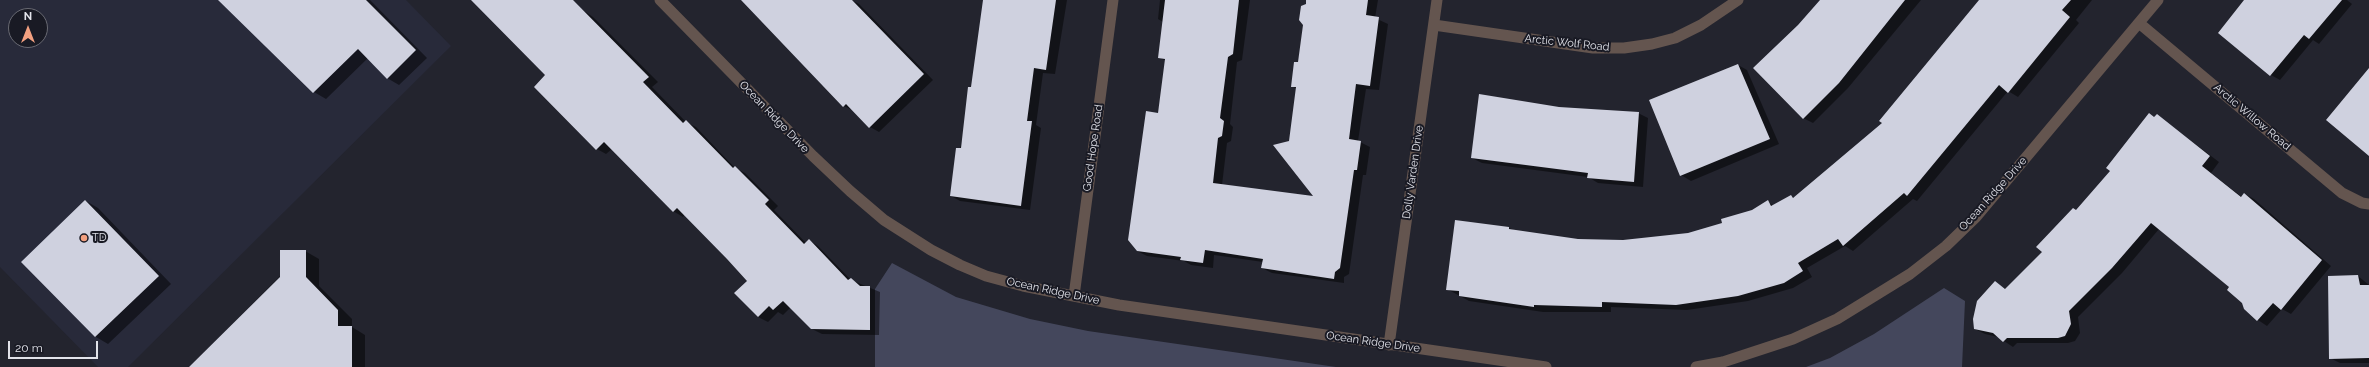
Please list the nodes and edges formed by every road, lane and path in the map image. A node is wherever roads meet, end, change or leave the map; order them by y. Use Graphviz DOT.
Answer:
graph roads {
  1 [pos="660,0"];
  2 [pos="1113,0"];
  3 [pos="1437,0"];
  4 [pos="1738,0"];
  5 [pos="2158,0"];
  6 [pos="2139,23"];
  7 [pos="1434,25"];
  8 [pos="2369,204"];
  9 [pos="1074,296"];
  10 [pos="1389,345"];
  11 [pos="1546,367"];
  12 [pos="1696,367"];
  1 -- 9 [label="street, Ocean Ridge Drive"];
  2 -- 9 [label="street, Good Hope Road"];
  3 -- 7 [label="street, Dolly Varden Drive"];
  4 -- 7 [label="street, Arctic Wolf Road"];
  5 -- 6 [label="street, Ocean Ridge Drive"];
  6 -- 8 [label="street, Arctic Willow Road"];
  6 -- 12 [label="street, Ocean Ridge Drive"];
  7 -- 10 [label="street, Dolly Varden Drive"];
  9 -- 10 [label="street, Ocean Ridge Drive"];
  10 -- 11 [label="street, Ocean Ridge Drive"];
}
